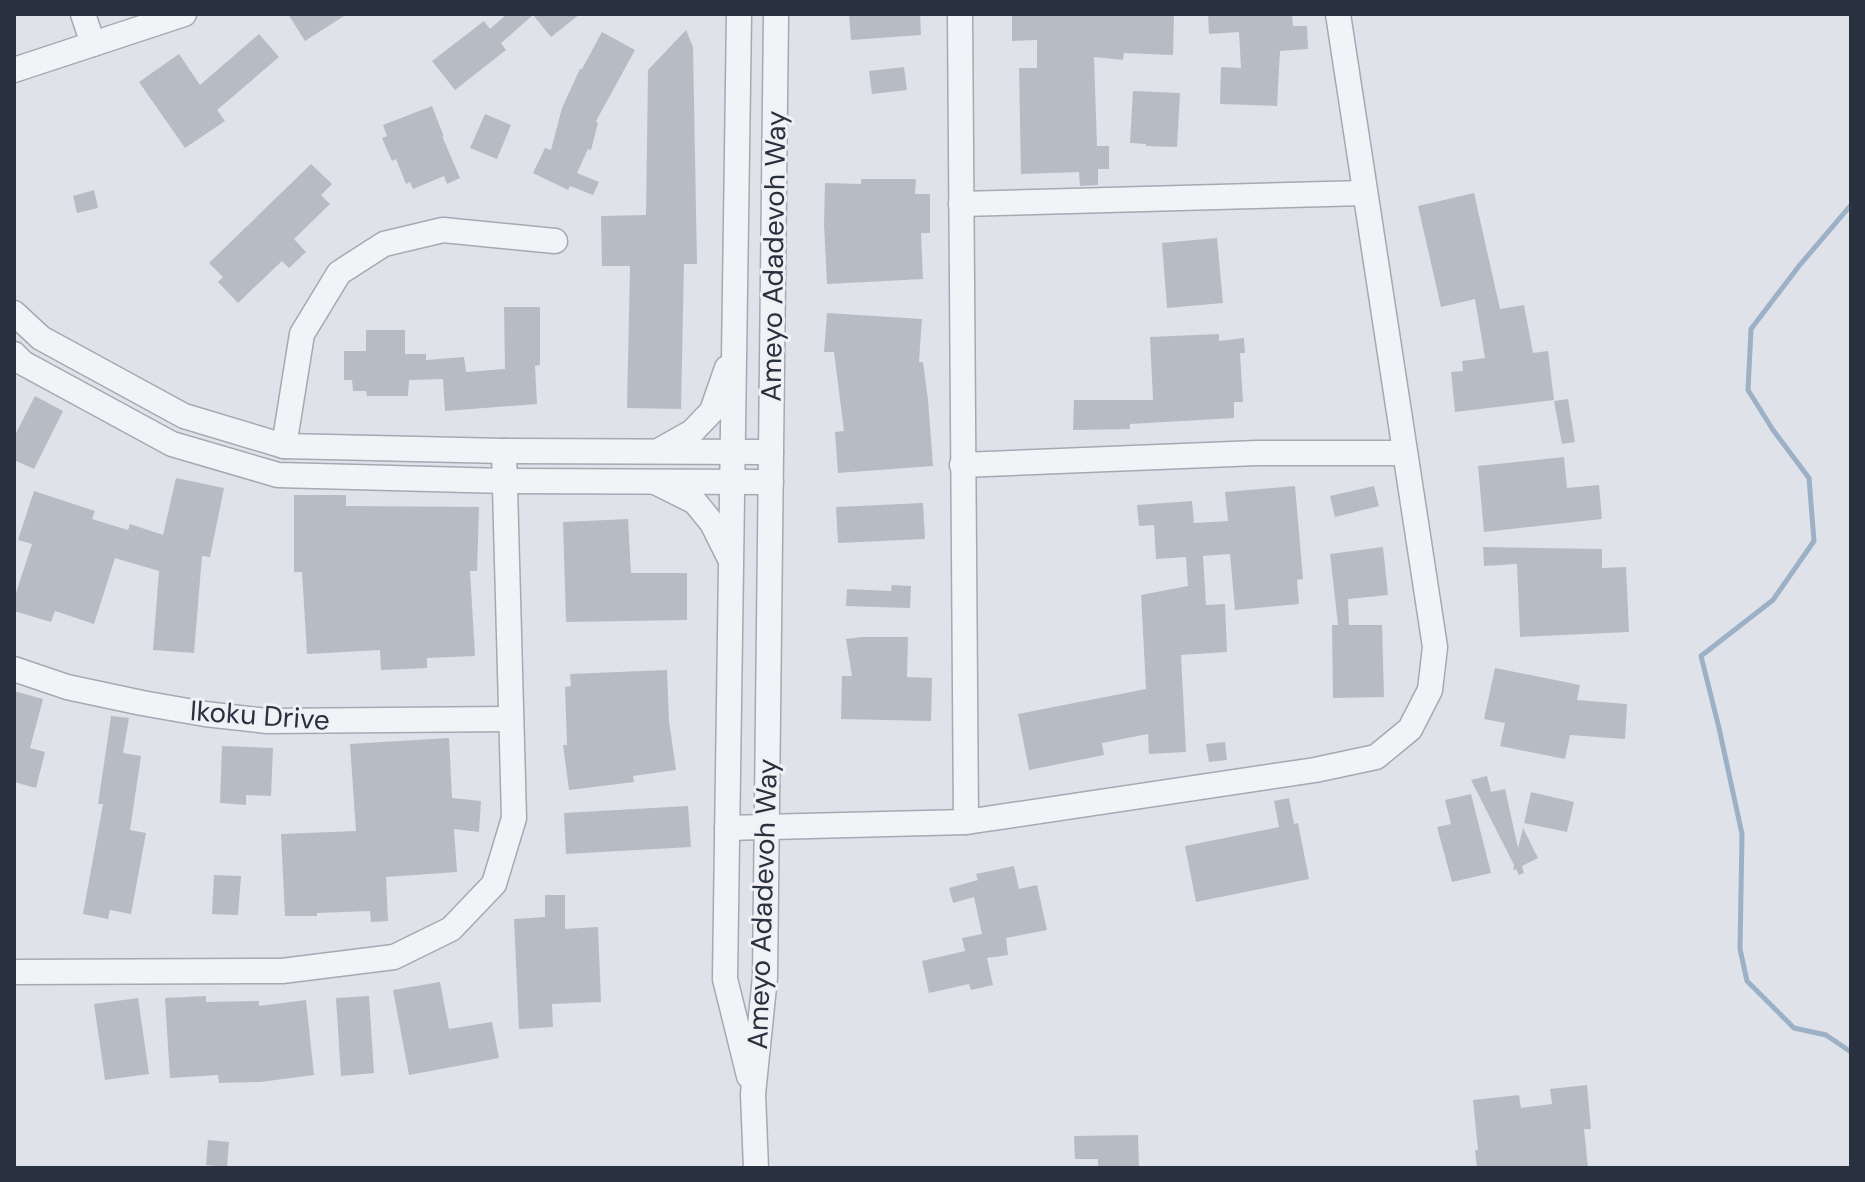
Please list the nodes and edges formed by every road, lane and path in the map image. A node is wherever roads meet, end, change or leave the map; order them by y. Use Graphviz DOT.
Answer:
graph roads {
  1 [pos="83,14"];
  2 [pos="184,14"];
  3 [pos="739,14"];
  4 [pos="776,14"];
  5 [pos="960,14"];
  6 [pos="1338,14"];
  7 [pos="93,44"];
  8 [pos="14,70"];
  9 [pos="1365,193"];
  10 [pos="961,204"];
  11 [pos="555,241"];
  12 [pos="14,313"];
  13 [pos="734,346"];
  14 [pos="14,354"];
  15 [pos="284,446"];
  16 [pos="504,451"];
  17 [pos="657,451"];
  18 [pos="733,451"];
  19 [pos="771,452"];
  20 [pos="1405,453"];
  21 [pos="962,465"];
  22 [pos="505,481"];
  23 [pos="655,481"];
  24 [pos="732,481"];
  25 [pos="771,482"];
  26 [pos="731,562"];
  27 [pos="14,669"];
  28 [pos="511,719"];
  29 [pos="966,822"];
  30 [pos="767,826"];
  31 [pos="727,828"];
  32 [pos="14,972"];
  33 [pos="753,1094"];
  34 [pos="756,1168"];
  1 -- 7 [label="street"];
  2 -- 7 [label="street"];
  3 -- 13 [label="street, Ameyo Adadevoh Way"];
  4 -- 19 [label="street, Ameyo Adadevoh Way"];
  5 -- 10 [label="street"];
  6 -- 9 [label="street"];
  7 -- 8 [label="street"];
  9 -- 10 [label="street"];
  9 -- 20 [label="street"];
  10 -- 21 [label="street"];
  11 -- 15 [label="street"];
  12 -- 15 [label="street"];
  13 -- 17 [label="street"];
  13 -- 18 [label="street, Ameyo Adadevoh Way"];
  14 -- 22 [label="street"];
  15 -- 16 [label="street"];
  16 -- 17 [label="street"];
  16 -- 22 [label="street"];
  17 -- 18 [label="street"];
  18 -- 19 [label="street"];
  18 -- 24 [label="street, Ameyo Adadevoh Way"];
  19 -- 25 [label="street, Ameyo Adadevoh Way"];
  20 -- 21 [label="street"];
  20 -- 29 [label="street"];
  21 -- 29 [label="street"];
  22 -- 23 [label="street"];
  22 -- 28 [label="street"];
  23 -- 24 [label="street"];
  23 -- 26 [label="street"];
  24 -- 25 [label="street"];
  24 -- 26 [label="street, Ameyo Adadevoh Way"];
  25 -- 30 [label="street, Ameyo Adadevoh Way"];
  26 -- 31 [label="street, Ameyo Adadevoh Way"];
  27 -- 28 [label="street, Ikoku Drive"];
  28 -- 32 [label="street"];
  29 -- 30 [label="street"];
  30 -- 31 [label="street"];
  30 -- 33 [label="street, Ameyo Adadevoh Way"];
  31 -- 33 [label="street, Ameyo Adadevoh Way"];
  33 -- 34 [label="street"];
}
